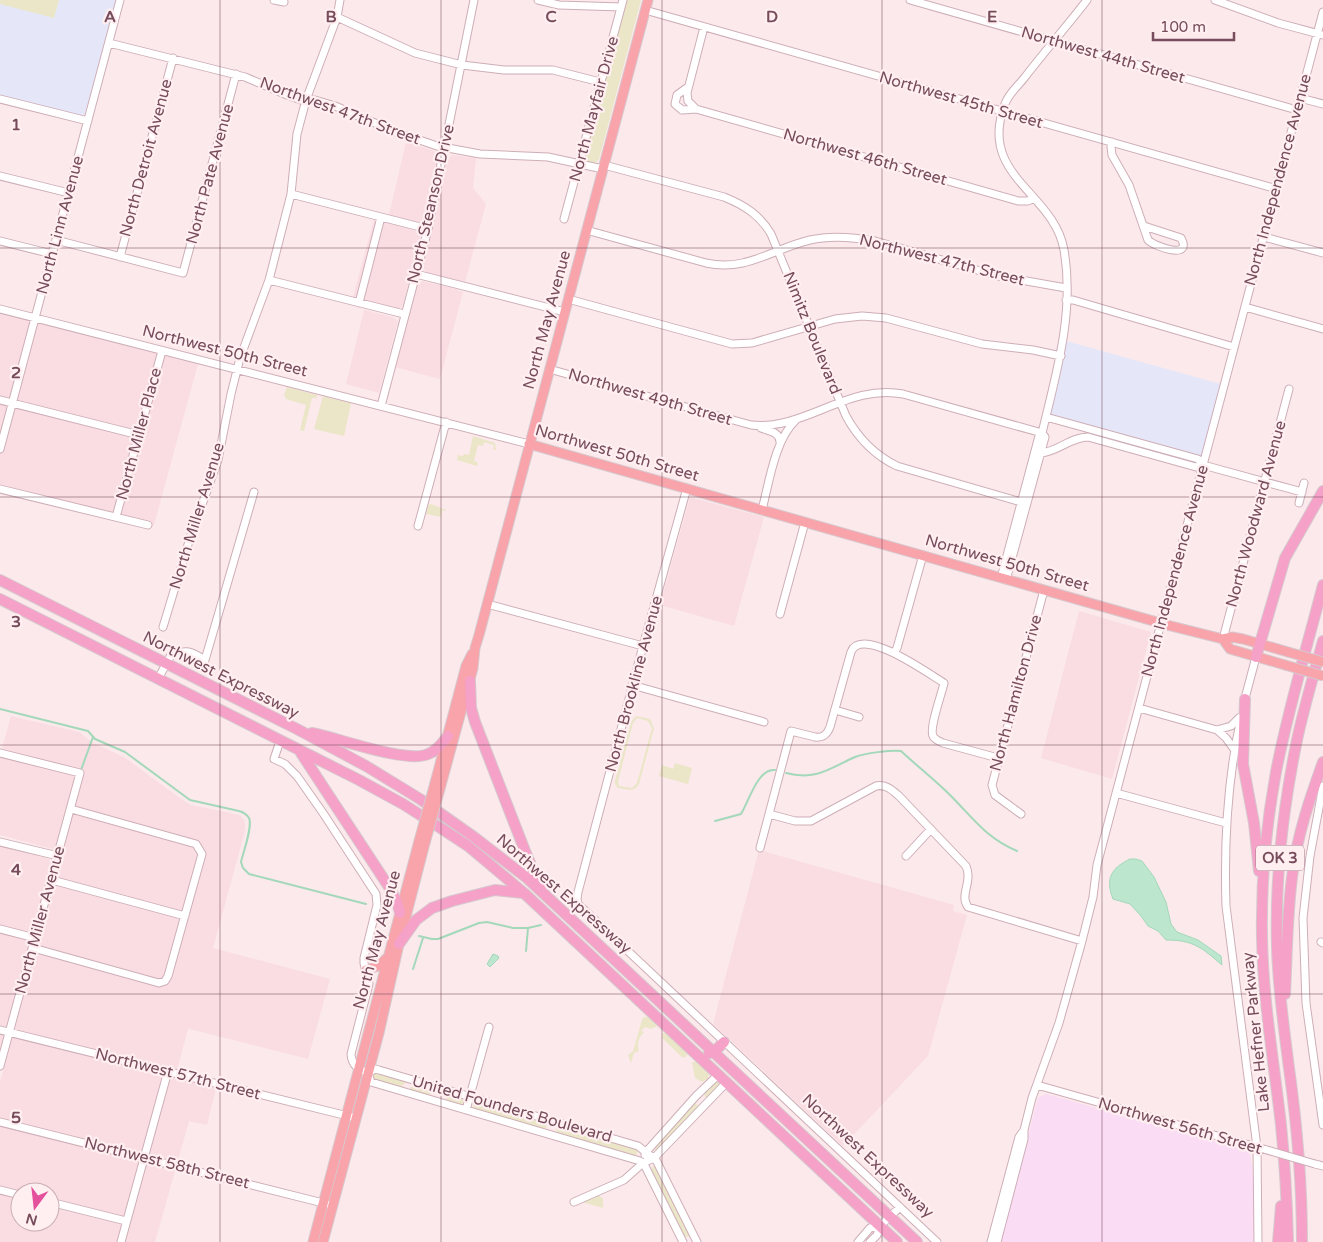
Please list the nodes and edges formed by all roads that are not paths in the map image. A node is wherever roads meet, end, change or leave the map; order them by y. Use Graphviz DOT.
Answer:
graph roads {
  1 [pos="120,0"];
  2 [pos="274,0"];
  3 [pos="340,0"];
  4 [pos="474,0"];
  5 [pos="538,0"];
  6 [pos="648,0"];
  7 [pos="910,0"];
  8 [pos="1087,0"];
  9 [pos="1215,0"];
  10 [pos="284,2"];
  11 [pos="622,3"];
  12 [pos="645,10"];
  13 [pos="1323,12"];
  14 [pos="336,17"];
  15 [pos="704,26"];
  16 [pos="1320,34"];
  17 [pos="1054,41"];
  18 [pos="109,43"];
  19 [pos="173,58"];
  20 [pos="462,65"];
  21 [pos="236,74"];
  22 [pos="600,82"];
  23 [pos="688,87"];
  24 [pos="1300,98"];
  25 [pos="0,99"];
  26 [pos="306,100"];
  27 [pos="1323,104"];
  28 [pos="696,109"];
  29 [pos="1297,110"];
  30 [pos="1003,112"];
  31 [pos="88,121"];
  32 [pos="1112,142"];
  33 [pos="445,148"];
  34 [pos="579,163"];
  35 [pos="603,167"];
  36 [pos="0,176"];
  37 [pos="1276,189"];
  38 [pos="68,193"];
  39 [pos="291,194"];
  40 [pos="1034,198"];
  41 [pos="381,217"];
  42 [pos="564,219"];
  43 [pos="1144,226"];
  44 [pos="428,229"];
  45 [pos="586,230"];
  46 [pos="1264,237"];
  47 [pos="56,240"];
  48 [pos="0,241"];
  49 [pos="778,251"];
  50 [pos="1323,253"];
  51 [pos="52,254"];
  52 [pos="120,257"];
  53 [pos="416,274"];
  54 [pos="269,280"];
  55 [pos="1066,288"];
  56 [pos="568,298"];
  57 [pos="1066,300"];
  58 [pos="359,303"];
  59 [pos="1245,307"];
  60 [pos="0,310"];
  61 [pos="565,312"];
  62 [pos="404,314"];
  63 [pos="35,318"];
  64 [pos="809,326"];
  65 [pos="1323,330"];
  66 [pos="1234,347"];
  67 [pos="162,351"];
  68 [pos="1061,356"];
  69 [pos="549,369"];
  70 [pos="237,370"];
  71 [pos="1289,389"];
  72 [pos="0,400"];
  73 [pos="840,402"];
  74 [pos="12,403"];
  75 [pos="381,406"];
  76 [pos="1046,417"];
  77 [pos="798,418"];
  78 [pos="446,422"];
  79 [pos="751,425"];
  80 [pos="1042,433"];
  81 [pos="139,435"];
  82 [pos="780,443"];
  83 [pos="529,444"];
  84 [pos="0,449"];
  85 [pos="1040,453"];
  86 [pos="1203,465"];
  87 [pos="1265,482"];
  88 [pos="1304,483"];
  89 [pos="1029,486"];
  90 [pos="687,488"];
  91 [pos="0,489"];
  92 [pos="1323,491"];
  93 [pos="254,492"];
  94 [pos="1302,492"];
  95 [pos="1021,502"];
  96 [pos="1299,504"];
  97 [pos="762,510"];
  98 [pos="116,517"];
  99 [pos="805,522"];
  100 [pos="148,525"];
  101 [pos="418,526"];
  102 [pos="923,555"];
  103 [pos="1004,579"];
  104 [pos="0,580"];
  105 [pos="1323,585"];
  106 [pos="1044,590"];
  107 [pos="0,599"];
  108 [pos="487,604"];
  109 [pos="780,614"];
  110 [pos="1162,623"];
  111 [pos="163,627"];
  112 [pos="1222,639"];
  113 [pos="1323,641"];
  114 [pos="1259,643"];
  115 [pos="643,646"];
  116 [pos="475,648"];
  117 [pos="894,653"];
  118 [pos="1256,657"];
  119 [pos="1323,662"];
  120 [pos="167,664"];
  121 [pos="1323,676"];
  122 [pos="158,679"];
  123 [pos="470,681"];
  124 [pos="632,685"];
  125 [pos="1245,698"];
  126 [pos="1139,708"];
  127 [pos="835,710"];
  128 [pos="1241,715"];
  129 [pos="859,717"];
  130 [pos="764,722"];
  131 [pos="298,730"];
  132 [pos="1217,730"];
  133 [pos="448,736"];
  134 [pos="280,741"];
  135 [pos="1234,749"];
  136 [pos="299,750"];
  137 [pos="0,753"];
  138 [pos="998,758"];
  139 [pos="1323,762"];
  140 [pos="438,784"];
  141 [pos="1323,786"];
  142 [pos="1116,793"];
  143 [pos="71,809"];
  144 [pos="769,814"];
  145 [pos="1021,814"];
  146 [pos="1226,823"];
  147 [pos="932,829"];
  148 [pos="0,842"];
  149 [pos="422,842"];
  150 [pos="760,848"];
  151 [pos="58,856"];
  152 [pos="906,856"];
  153 [pos="582,879"];
  154 [pos="52,880"];
  155 [pos="524,893"];
  156 [pos="550,898"];
  157 [pos="1262,901"];
  158 [pos="400,913"];
  159 [pos="185,916"];
  160 [pos="0,930"];
  161 [pos="35,938"];
  162 [pos="1082,941"];
  163 [pos="399,944"];
  164 [pos="33,948"];
  165 [pos="388,957"];
  166 [pos="366,970"];
  167 [pos="489,1027"];
  168 [pos="0,1030"];
  169 [pos="9,1032"];
  170 [pos="1284,1032"];
  171 [pos="724,1042"];
  172 [pos="714,1052"];
  173 [pos="697,1055"];
  174 [pos="0,1066"];
  175 [pos="359,1070"];
  176 [pos="168,1071"];
  177 [pos="368,1073"];
  178 [pos="718,1074"];
  179 [pos="738,1074"];
  180 [pos="414,1080"];
  181 [pos="727,1082"];
  182 [pos="1037,1085"];
  183 [pos="441,1088"];
  184 [pos="403,1092"];
  185 [pos="696,1096"];
  186 [pos="470,1097"];
  187 [pos="436,1101"];
  188 [pos="705,1105"];
  189 [pos="466,1110"];
  190 [pos="351,1117"];
  191 [pos="553,1121"];
  192 [pos="0,1122"];
  193 [pos="1323,1124"];
  194 [pos="1024,1130"];
  195 [pos="550,1134"];
  196 [pos="1256,1147"];
  197 [pos="646,1152"];
  198 [pos="144,1157"];
  199 [pos="654,1158"];
  200 [pos="641,1162"];
  201 [pos="1319,1165"];
  202 [pos="1285,1170"];
  203 [pos="323,1202"];
  204 [pos="574,1202"];
  205 [pos="60,1204"];
  206 [pos="332,1207"];
  207 [pos="900,1207"];
  208 [pos="891,1217"];
  209 [pos="126,1221"];
  210 [pos="880,1226"];
  211 [pos="696,1241"];
  212 [pos="121,1242"];
  213 [pos="313,1242"];
  214 [pos="323,1242"];
  215 [pos="683,1242"];
  216 [pos="858,1242"];
  217 [pos="870,1242"];
  218 [pos="897,1242"];
  219 [pos="917,1242"];
  220 [pos="937,1242"];
  221 [pos="991,1242"];
  222 [pos="997,1242"];
  223 [pos="1258,1242"];
  224 [pos="1278,1242"];
  225 [pos="1288,1242"];
  226 [pos="1302,1242"];
  1 -- 18 [label="street, North Linn Avenue"];
  2 -- 10 [label="street"];
  3 -- 14 [label="street, North Miller Avenue"];
  4 -- 20 [label="street, North Steanson Drive"];
  5 -- 11 [label="street"];
  6 -- 12 [label="main road, North May Avenue"];
  7 -- 17 [label="street, Northwest 44th Street"];
  8 -- 17 [label="street"];
  9 -- 16 [label="street"];
  11 -- 22 [label="street, North Mayfair Drive"];
  12 -- 15 [label="street, Northwest 45th Street"];
  12 -- 35 [label="main road, North May Avenue"];
  13 -- 16 [label="street, North Independence Avenue"];
  14 -- 20 [label="street"];
  14 -- 26 [label="street, North Miller Avenue"];
  15 -- 23 [label="street"];
  15 -- 30 [label="street, Northwest 45th Street"];
  16 -- 24 [label="street, North Independence Avenue"];
  17 -- 29 [label="street, Northwest 44th Street"];
  17 -- 30 [label="street"];
  18 -- 19 [label="street, Northwest 47th Street"];
  18 -- 31 [label="street, North Linn Avenue"];
  19 -- 21 [label="street, Northwest 47th Street"];
  19 -- 52 [label="street, North Detroit Avenue"];
  20 -- 22 [label="street"];
  20 -- 33 [label="street, North Steanson Drive"];
  21 -- 26 [label="street, Northwest 47th Street"];
  21 -- 52 [label="street, North Pate Avenue"];
  22 -- 34 [label="street, North Mayfair Drive"];
  23 -- 28 [label="street"];
  23 -- 28 [label="street, Northwest 46th Street"];
  24 -- 27 [label="street"];
  24 -- 29 [label="street, North Independence Avenue"];
  25 -- 31 [label="street"];
  26 -- 33 [label="street, Northwest 47th Street"];
  26 -- 39 [label="street, North Miller Avenue"];
  28 -- 40 [label="street, Northwest 46th Street"];
  29 -- 37 [label="street, North Independence Avenue"];
  30 -- 32 [label="street, Northwest 45th Street"];
  30 -- 40 [label="street"];
  31 -- 38 [label="street, North Linn Avenue"];
  32 -- 37 [label="street, Northwest 45th Street"];
  32 -- 43 [label="street"];
  33 -- 34 [label="street, Northwest 47th Street"];
  33 -- 44 [label="street, North Steanson Drive"];
  34 -- 35 [label="street, Northwest 47th Street"];
  34 -- 42 [label="street, North Mayfair Drive"];
  35 -- 45 [label="main road, North May Avenue"];
  35 -- 49 [label="street, Nimitz Boulevard"];
  36 -- 38 [label="street"];
  37 -- 46 [label="street, North Independence Avenue"];
  38 -- 47 [label="street, North Linn Avenue"];
  39 -- 41 [label="street"];
  39 -- 54 [label="street, North Miller Avenue"];
  40 -- 55 [label="street"];
  41 -- 44 [label="street"];
  41 -- 58 [label="street"];
  43 -- 43 [label="street"];
  44 -- 53 [label="street, North Steanson Drive"];
  45 -- 49 [label="street, Northwest 47th Street"];
  45 -- 56 [label="main road, North May Avenue"];
  46 -- 50 [label="street"];
  46 -- 59 [label="street, North Independence Avenue"];
  47 -- 51 [label="street, North Linn Avenue"];
  47 -- 52 [label="street"];
  48 -- 51 [label="street"];
  49 -- 55 [label="street, Northwest 47th Street"];
  49 -- 64 [label="street, Nimitz Boulevard"];
  51 -- 63 [label="street, North Linn Avenue"];
  53 -- 61 [label="street"];
  53 -- 62 [label="street, North Steanson Drive"];
  54 -- 58 [label="street"];
  54 -- 70 [label="street, North Miller Avenue"];
  55 -- 57 [label="street"];
  56 -- 61 [label="main road, North May Avenue"];
  56 -- 64 [label="street"];
  57 -- 66 [label="street"];
  57 -- 68 [label="street"];
  58 -- 62 [label="street"];
  59 -- 65 [label="street"];
  59 -- 66 [label="street, North Independence Avenue"];
  60 -- 63 [label="street, Northwest 50th Street"];
  61 -- 69 [label="main road, North May Avenue"];
  62 -- 75 [label="street, North Steanson Drive"];
  63 -- 67 [label="street, Northwest 50th Street"];
  63 -- 74 [label="street, North Linn Avenue"];
  64 -- 68 [label="street"];
  64 -- 73 [label="street, Nimitz Boulevard"];
  66 -- 86 [label="street, North Independence Avenue"];
  67 -- 70 [label="street, Northwest 50th Street"];
  67 -- 81 [label="street, North Miller Place"];
  68 -- 76 [label="street"];
  69 -- 79 [label="street, Northwest 49th Street"];
  69 -- 83 [label="main road, North May Avenue"];
  70 -- 75 [label="street, Northwest 50th Street"];
  70 -- 111 [label="street, North Miller Avenue"];
  71 -- 87 [label="street, North Woodward Avenue"];
  72 -- 74 [label="street"];
  73 -- 77 [label="street, Northwest 49th Street"];
  73 -- 80 [label="street, Northwest 49th Street"];
  73 -- 95 [label="street, Nimitz Boulevard"];
  74 -- 81 [label="street"];
  74 -- 84 [label="street, North Linn Avenue"];
  75 -- 78 [label="street, Northwest 50th Street"];
  76 -- 80 [label="street"];
  76 -- 86 [label="street"];
  77 -- 79 [label="street, Northwest 49th Street"];
  77 -- 82 [label="street"];
  78 -- 83 [label="street, Northwest 50th Street"];
  78 -- 101 [label="street"];
  79 -- 82 [label="street, Northwest 49th Street"];
  80 -- 85 [label="street"];
  80 -- 89 [label="street"];
  81 -- 98 [label="street, North Miller Place"];
  82 -- 97 [label="street"];
  83 -- 90 [label="main road, Northwest 50th Street"];
  83 -- 108 [label="main road, North May Avenue"];
  85 -- 86 [label="street"];
  85 -- 89 [label="street"];
  86 -- 87 [label="street"];
  86 -- 110 [label="street, North Independence Avenue"];
  87 -- 94 [label="street"];
  87 -- 112 [label="street, North Woodward Avenue"];
  88 -- 94 [label="street"];
  89 -- 95 [label="street"];
  89 -- 103 [label="street"];
  90 -- 97 [label="main road, Northwest 50th Street"];
  90 -- 115 [label="street, North Brookline Avenue"];
  91 -- 98 [label="street"];
  92 -- 114 [label="highway"];
  93 -- 120 [label="street"];
  94 -- 96 [label="street"];
  95 -- 103 [label="street"];
  97 -- 99 [label="main road, Northwest 50th Street"];
  98 -- 100 [label="street"];
  99 -- 102 [label="main road, Northwest 50th Street"];
  99 -- 109 [label="street"];
  102 -- 103 [label="main road, Northwest 50th Street"];
  102 -- 117 [label="street"];
  103 -- 106 [label="main road, Northwest 50th Street"];
  104 -- 120 [label="highway, Northwest Expressway"];
  105 -- 157 [label="highway, Lake Hefner Parkway / OK 3"];
  106 -- 110 [label="main road, Northwest 50th Street"];
  106 -- 138 [label="street, North Hamilton Drive"];
  107 -- 122 [label="highway, Northwest Expressway"];
  108 -- 115 [label="street"];
  108 -- 116 [label="main road, North May Avenue"];
  110 -- 112 [label="main road, Northwest 50th Street"];
  110 -- 126 [label="street, North Independence Avenue"];
  112 -- 114 [label="main road, Northwest 50th Street"];
  112 -- 118 [label="main road, Northwest 50th Street"];
  113 -- 170 [label="highway, Lake Hefner Parkway / OK 3"];
  114 -- 118 [label="highway"];
  114 -- 119 [label="main road, Northwest 50th Street, bridge"];
  115 -- 124 [label="street, North Brookline Avenue"];
  116 -- 123 [label="main road, North May Avenue"];
  116 -- 133 [label="main road, North May Avenue"];
  117 -- 127 [label="street"];
  117 -- 138 [label="street"];
  118 -- 121 [label="main road, Northwest 50th Street, bridge"];
  118 -- 125 [label="street"];
  120 -- 122 [label="street"];
  120 -- 131 [label="highway, Northwest Expressway"];
  122 -- 134 [label="highway, Northwest Expressway"];
  123 -- 140 [label="main road, North May Avenue"];
  123 -- 156 [label="highway"];
  124 -- 130 [label="street"];
  124 -- 153 [label="street, North Brookline Avenue"];
  125 -- 128 [label="street"];
  125 -- 157 [label="highway"];
  126 -- 132 [label="street"];
  126 -- 142 [label="street, North Independence Avenue"];
  127 -- 129 [label="street"];
  127 -- 144 [label="street"];
  128 -- 132 [label="street"];
  128 -- 135 [label="street"];
  131 -- 133 [label="highway"];
  131 -- 156 [label="highway, Northwest Expressway"];
  132 -- 135 [label="street"];
  133 -- 140 [label="main road, North May Avenue"];
  134 -- 136 [label="highway, Northwest Expressway"];
  134 -- 166 [label="street"];
  135 -- 146 [label="street"];
  136 -- 155 [label="highway, Northwest Expressway"];
  136 -- 158 [label="highway"];
  137 -- 143 [label="street, North Miller Avenue"];
  138 -- 145 [label="street, North Hamilton Drive"];
  139 -- 170 [label="highway"];
  140 -- 149 [label="main road, North May Avenue, bridge"];
  141 -- 193 [label="street"];
  142 -- 146 [label="street"];
  142 -- 162 [label="street, North Independence Avenue"];
  143 -- 151 [label="street, North Miller Avenue"];
  143 -- 159 [label="street"];
  144 -- 147 [label="street"];
  144 -- 150 [label="street"];
  146 -- 196 [label="street"];
  147 -- 152 [label="street"];
  147 -- 162 [label="street"];
  148 -- 151 [label="street"];
  149 -- 158 [label="main road, North May Avenue"];
  149 -- 163 [label="main road, North May Avenue"];
  151 -- 154 [label="street, North Miller Avenue"];
  153 -- 171 [label="street, Northwest Expressway"];
  154 -- 159 [label="street"];
  154 -- 161 [label="street, North Miller Avenue"];
  155 -- 163 [label="highway"];
  155 -- 173 [label="highway, Northwest Expressway"];
  156 -- 172 [label="highway, Northwest Expressway"];
  157 -- 202 [label="highway, Lake Hefner Parkway / OK 3"];
  158 -- 165 [label="main road, North May Avenue"];
  159 -- 164 [label="street"];
  160 -- 161 [label="street"];
  161 -- 164 [label="street, North Miller Avenue"];
  162 -- 182 [label="street, North Independence Avenue"];
  163 -- 177 [label="main road, North May Avenue"];
  164 -- 169 [label="street, North Miller Avenue"];
  165 -- 166 [label="main road"];
  165 -- 175 [label="main road, North May Avenue"];
  166 -- 175 [label="street"];
  167 -- 186 [label="street"];
  168 -- 169 [label="street, Northwest 57th Street"];
  169 -- 174 [label="street, North Miller Avenue"];
  169 -- 176 [label="street, Northwest 57th Street"];
  170 -- 226 [label="highway, Lake Hefner Parkway / OK 3"];
  171 -- 172 [label="highway"];
  171 -- 207 [label="street, Northwest Expressway"];
  172 -- 173 [label="highway"];
  172 -- 179 [label="highway, Northwest Expressway"];
  173 -- 178 [label="highway, Northwest Expressway"];
  175 -- 177 [label="street, United Founders Boulevard"];
  175 -- 190 [label="main road, North May Avenue"];
  176 -- 190 [label="street, Northwest 57th Street"];
  176 -- 198 [label="street"];
  177 -- 180 [label="street, United Founders Boulevard"];
  177 -- 184 [label="street, United Founders Boulevard"];
  177 -- 190 [label="main road, North May Avenue"];
  178 -- 179 [label="highway"];
  178 -- 181 [label="highway, Northwest Expressway"];
  178 -- 185 [label="street"];
  179 -- 208 [label="highway, Northwest Expressway"];
  180 -- 183 [label="street, United Founders Boulevard"];
  180 -- 184 [label="street"];
  181 -- 188 [label="street"];
  181 -- 210 [label="highway, Northwest Expressway"];
  182 -- 194 [label="street, North Independence Avenue"];
  182 -- 196 [label="street, Northwest 56th Street"];
  183 -- 186 [label="street, United Founders Boulevard"];
  183 -- 187 [label="street"];
  184 -- 187 [label="street, United Founders Boulevard"];
  185 -- 188 [label="street"];
  185 -- 197 [label="street"];
  186 -- 189 [label="street"];
  186 -- 191 [label="street, United Founders Boulevard"];
  187 -- 189 [label="street, United Founders Boulevard"];
  188 -- 199 [label="street"];
  189 -- 195 [label="street, United Founders Boulevard"];
  190 -- 203 [label="main road, North May Avenue"];
  190 -- 206 [label="main road, North May Avenue"];
  191 -- 195 [label="street"];
  191 -- 197 [label="street, United Founders Boulevard"];
  192 -- 198 [label="street, Northwest 58th Street"];
  194 -- 221 [label="street, North Independence Avenue"];
  194 -- 222 [label="street, North Independence Avenue"];
  195 -- 200 [label="street, United Founders Boulevard"];
  196 -- 201 [label="street, Northwest 56th Street, bridge"];
  196 -- 223 [label="street"];
  197 -- 199 [label="street, United Founders Boulevard"];
  197 -- 200 [label="street"];
  198 -- 203 [label="street, Northwest 58th Street"];
  198 -- 209 [label="street"];
  199 -- 200 [label="street"];
  199 -- 211 [label="street"];
  200 -- 204 [label="street"];
  200 -- 215 [label="street"];
  202 -- 224 [label="highway, OK 3"];
  202 -- 225 [label="highway, Lake Hefner Parkway"];
  203 -- 206 [label="street, Northwest 58th Street"];
  203 -- 213 [label="main road, North May Avenue"];
  205 -- 209 [label="street"];
  206 -- 214 [label="main road, North May Avenue"];
  207 -- 208 [label="street"];
  207 -- 220 [label="street, Northwest Expressway"];
  208 -- 210 [label="street"];
  208 -- 219 [label="highway, Northwest Expressway"];
  209 -- 212 [label="street"];
  210 -- 216 [label="street"];
  210 -- 217 [label="street"];
  210 -- 218 [label="highway, Northwest Expressway"];
}
